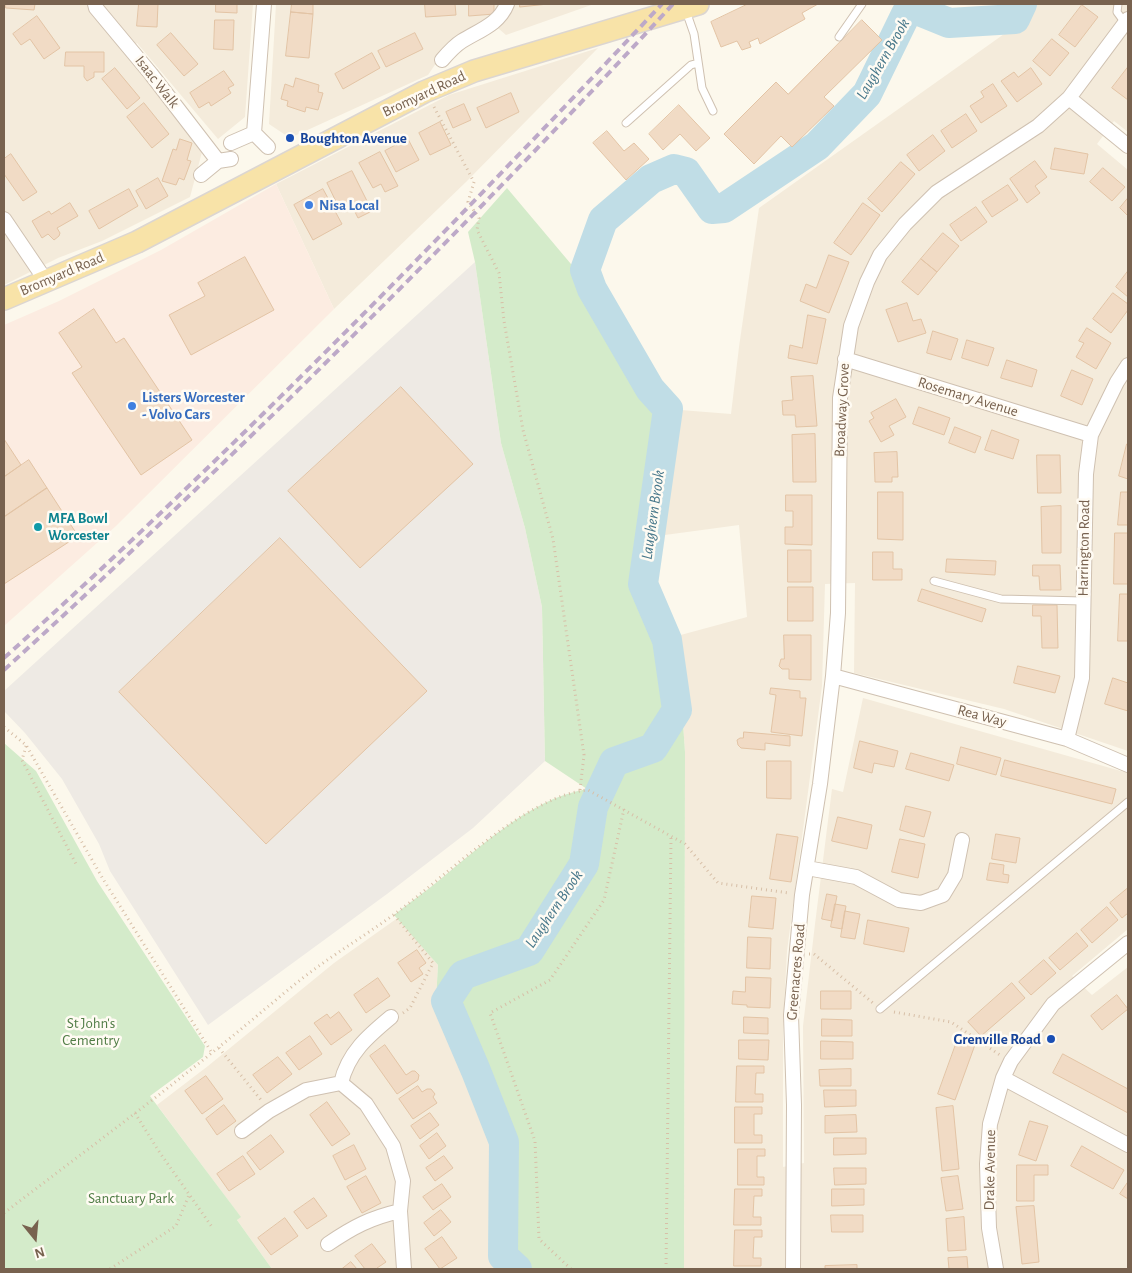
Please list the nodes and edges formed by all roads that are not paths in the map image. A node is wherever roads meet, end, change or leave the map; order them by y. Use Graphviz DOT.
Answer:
graph roads {
  1 [pos="95,4"];
  2 [pos="264,4"];
  3 [pos="507,4"];
  4 [pos="862,4"];
  5 [pos="1118,4"];
  6 [pos="692,6"];
  7 [pos="1127,21"];
  8 [pos="839,37"];
  9 [pos="698,63"];
  10 [pos="437,76"];
  11 [pos="1069,98"];
  12 [pos="713,111"];
  13 [pos="626,123"];
  14 [pos="254,133"];
  15 [pos="231,143"];
  16 [pos="1128,146"];
  17 [pos="268,147"];
  18 [pos="201,175"];
  19 [pos="4,219"];
  20 [pos="46,281"];
  21 [pos="4,299"];
  22 [pos="845,359"];
  23 [pos="1128,365"];
  24 [pos="1091,435"];
  25 [pos="934,581"];
  26 [pos="1083,601"];
  27 [pos="833,676"];
  28 [pos="1067,739"];
  29 [pos="1128,765"];
  30 [pos="1128,802"];
  31 [pos="962,840"];
  32 [pos="807,868"];
  33 [pos="1128,944"];
  34 [pos="880,1009"];
  35 [pos="391,1017"];
  36 [pos="1003,1078"];
  37 [pos="341,1082"];
  38 [pos="242,1131"];
  39 [pos="1128,1144"];
  40 [pos="400,1212"];
  41 [pos="328,1244"];
  42 [pos="404,1269"];
  43 [pos="793,1269"];
  44 [pos="996,1269"];
  1 -- 18 [label="street, Isaac Walk"];
  2 -- 14 [label="street"];
  3 -- 10 [label="street"];
  4 -- 8 [label="lane"];
  5 -- 7 [label="lane"];
  6 -- 9 [label="lane"];
  6 -- 10 [label="main road, Bromyard Road"];
  7 -- 11 [label="street, Broadway Grove"];
  9 -- 12 [label="lane"];
  9 -- 13 [label="lane"];
  10 -- 20 [label="main road, Bromyard Road"];
  11 -- 16 [label="street"];
  11 -- 22 [label="street, Broadway Grove"];
  14 -- 15 [label="street"];
  14 -- 17 [label="street"];
  19 -- 20 [label="street"];
  20 -- 21 [label="main road, Bromyard Road"];
  22 -- 24 [label="street, Rosemary Avenue"];
  22 -- 27 [label="street, Broadway Grove"];
  23 -- 24 [label="street, Harrington Road"];
  24 -- 26 [label="street, Harrington Road"];
  25 -- 26 [label="lane"];
  26 -- 28 [label="street, Harrington Road"];
  27 -- 28 [label="street, Rea Way"];
  27 -- 32 [label="street, Greenacres Road"];
  28 -- 29 [label="street, Rea Way"];
  30 -- 34 [label="lane"];
  31 -- 32 [label="street"];
  32 -- 43 [label="street, Greenacres Road"];
  33 -- 36 [label="street, Drake Avenue"];
  35 -- 37 [label="street"];
  36 -- 39 [label="street"];
  36 -- 44 [label="street, Drake Avenue"];
  37 -- 38 [label="street"];
  37 -- 40 [label="street"];
  40 -- 41 [label="street"];
  40 -- 42 [label="street"];
}
